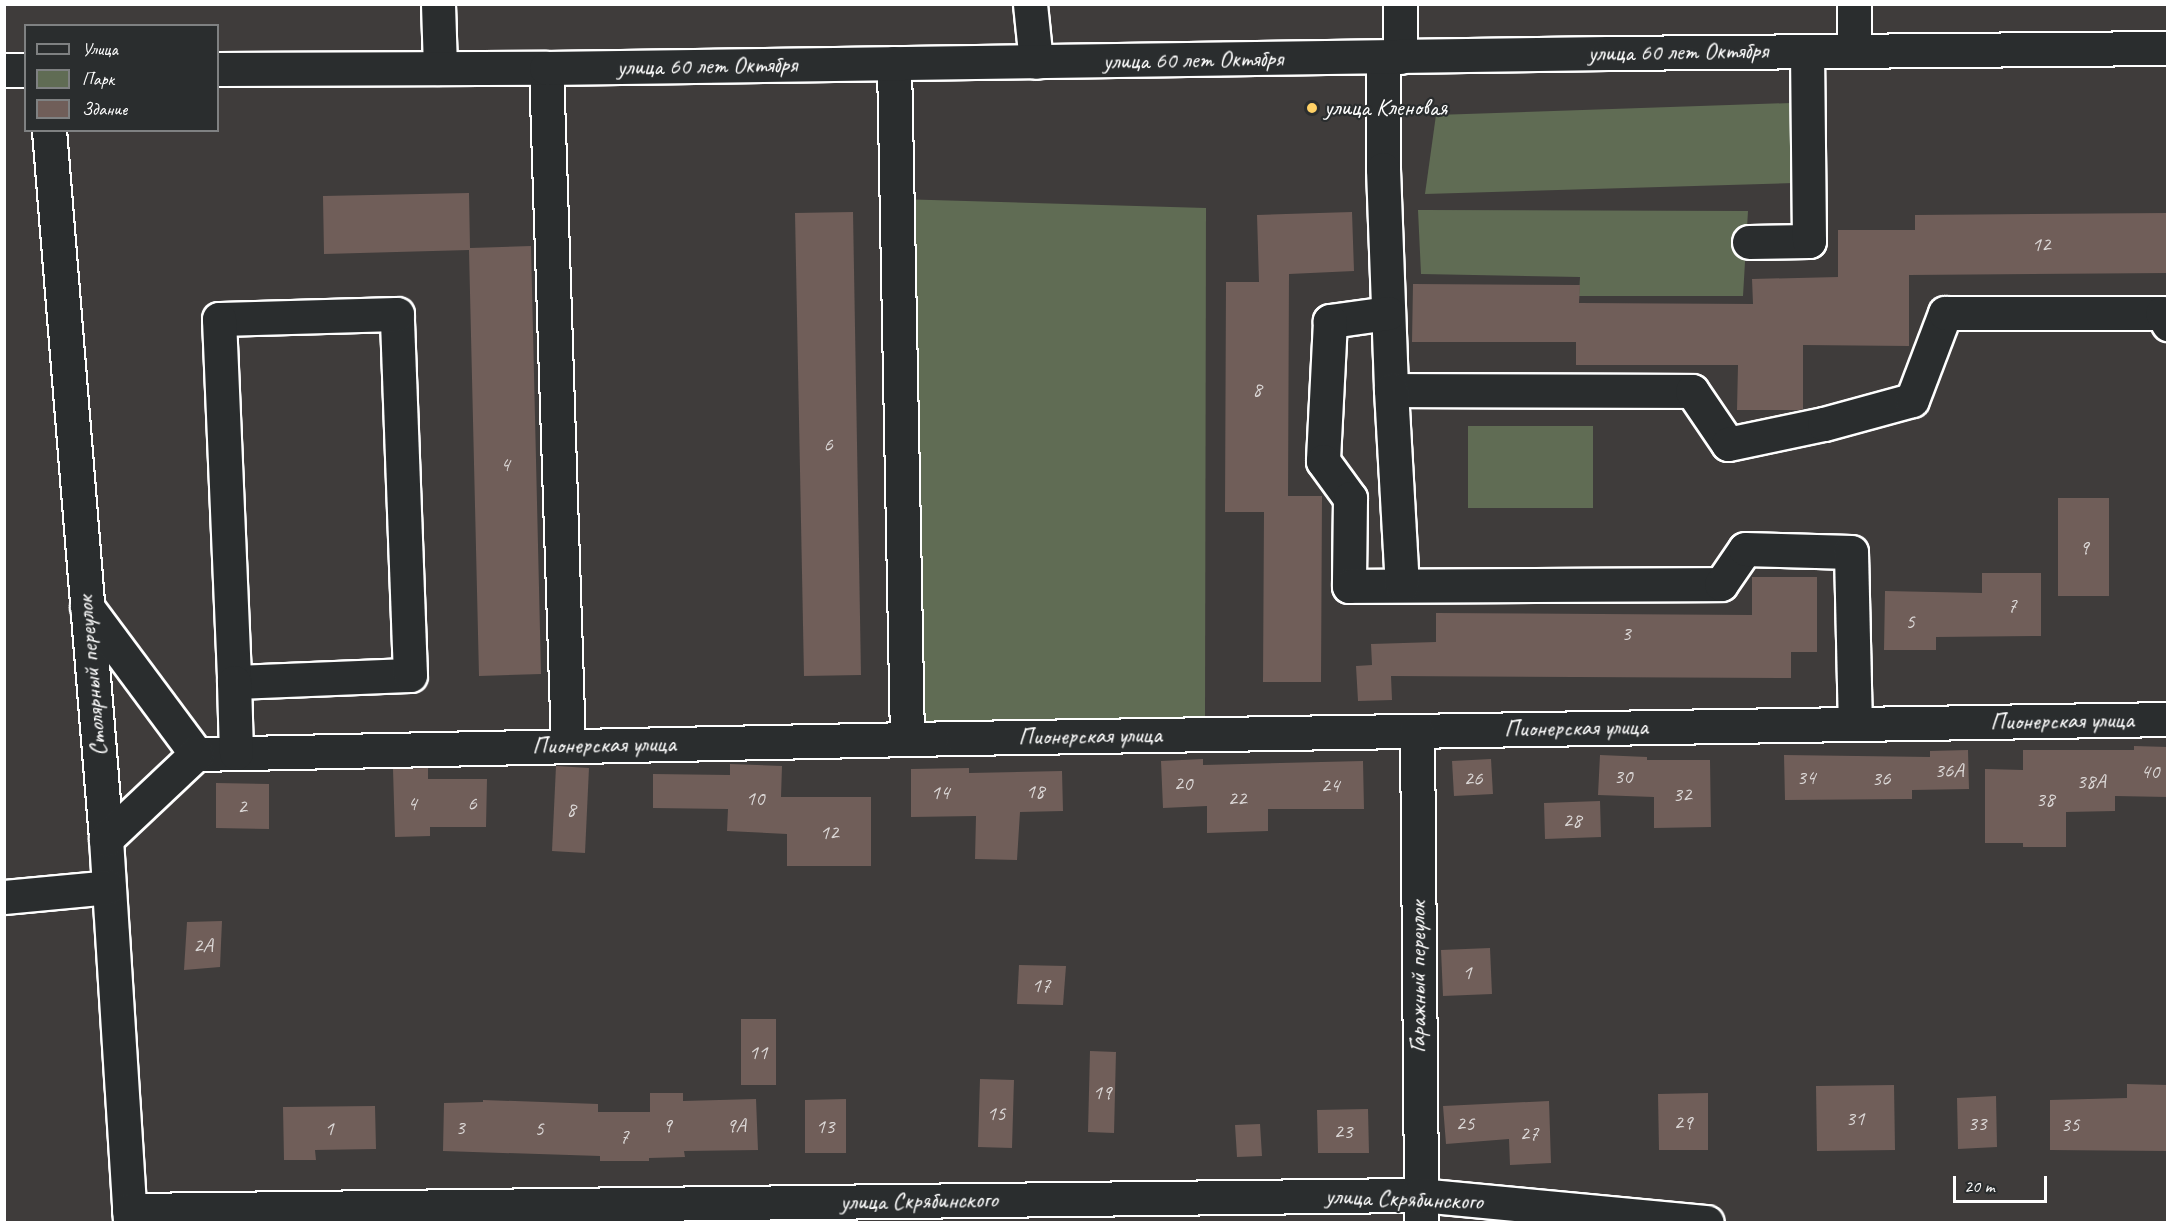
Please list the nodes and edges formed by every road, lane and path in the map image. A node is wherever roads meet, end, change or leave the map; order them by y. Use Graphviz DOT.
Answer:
graph roads {
  1 [pos="438,4"];
  2 [pos="1030,4"];
  3 [pos="1400,4"];
  4 [pos="1854,4"];
  5 [pos="2168,48"];
  6 [pos="1807,51"];
  7 [pos="1854,51"];
  8 [pos="1392,58"];
  9 [pos="1036,62"];
  10 [pos="894,63"];
  11 [pos="546,68"];
  12 [pos="219,69"];
  13 [pos="440,69"];
  14 [pos="4,70"];
  15 [pos="24,70"];
  16 [pos="49,132"];
  17 [pos="1749,242"];
  18 [pos="1388,313"];
  19 [pos="2168,324"];
  20 [pos="1391,390"];
  21 [pos="1402,585"];
  22 [pos="87,607"];
  23 [pos="234,682"];
  24 [pos="2168,719"];
  25 [pos="1855,724"];
  26 [pos="1417,731"];
  27 [pos="907,739"];
  28 [pos="568,746"];
  29 [pos="236,753"];
  30 [pos="196,754"];
  31 [pos="106,839"];
  32 [pos="109,887"];
  33 [pos="4,897"];
  34 [pos="1420,1209"];
  35 [pos="129,1216"];
  36 [pos="1707,1222"];
  1 -- 13 [label="street"];
  2 -- 9 [label="street"];
  3 -- 8 [label="street"];
  4 -- 7 [label="street"];
  5 -- 7 [label="street, улица 60 лет Октября"];
  6 -- 7 [label="street, улица 60 лет Октября"];
  6 -- 8 [label="street, улица 60 лет Октября"];
  6 -- 17 [label="street"];
  8 -- 9 [label="street, улица 60 лет Октября"];
  8 -- 18 [label="street"];
  9 -- 10 [label="street, улица 60 лет Октября"];
  10 -- 11 [label="street, улица 60 лет Октября"];
  10 -- 27 [label="street"];
  11 -- 13 [label="street, улица 60 лет Октября"];
  11 -- 28 [label="street"];
  12 -- 13 [label="street, улица 60 лет Октября"];
  14 -- 15 [label="street"];
  16 -- 22 [label="street, Столярный переулок"];
  18 -- 20 [label="street"];
  18 -- 21 [label="street"];
  19 -- 20 [label="street"];
  20 -- 21 [label="street"];
  21 -- 25 [label="street"];
  22 -- 30 [label="street"];
  22 -- 31 [label="street, Столярный переулок"];
  23 -- 23 [label="street"];
  23 -- 29 [label="street"];
  24 -- 25 [label="street, Пионерская улица"];
  25 -- 26 [label="street, Пионерская улица"];
  26 -- 27 [label="street, Пионерская улица"];
  26 -- 34 [label="street, Гаражный переулок"];
  27 -- 28 [label="street, Пионерская улица"];
  28 -- 29 [label="street, Пионерская улица"];
  29 -- 30 [label="street, Пионерская улица"];
  30 -- 31 [label="street"];
  31 -- 32 [label="street, Столярный переулок"];
  32 -- 33 [label="street"];
  32 -- 35 [label="street, Столярный переулок"];
  34 -- 35 [label="street, улица Скрябинского"];
  34 -- 36 [label="street, улица Скрябинского"];
}
